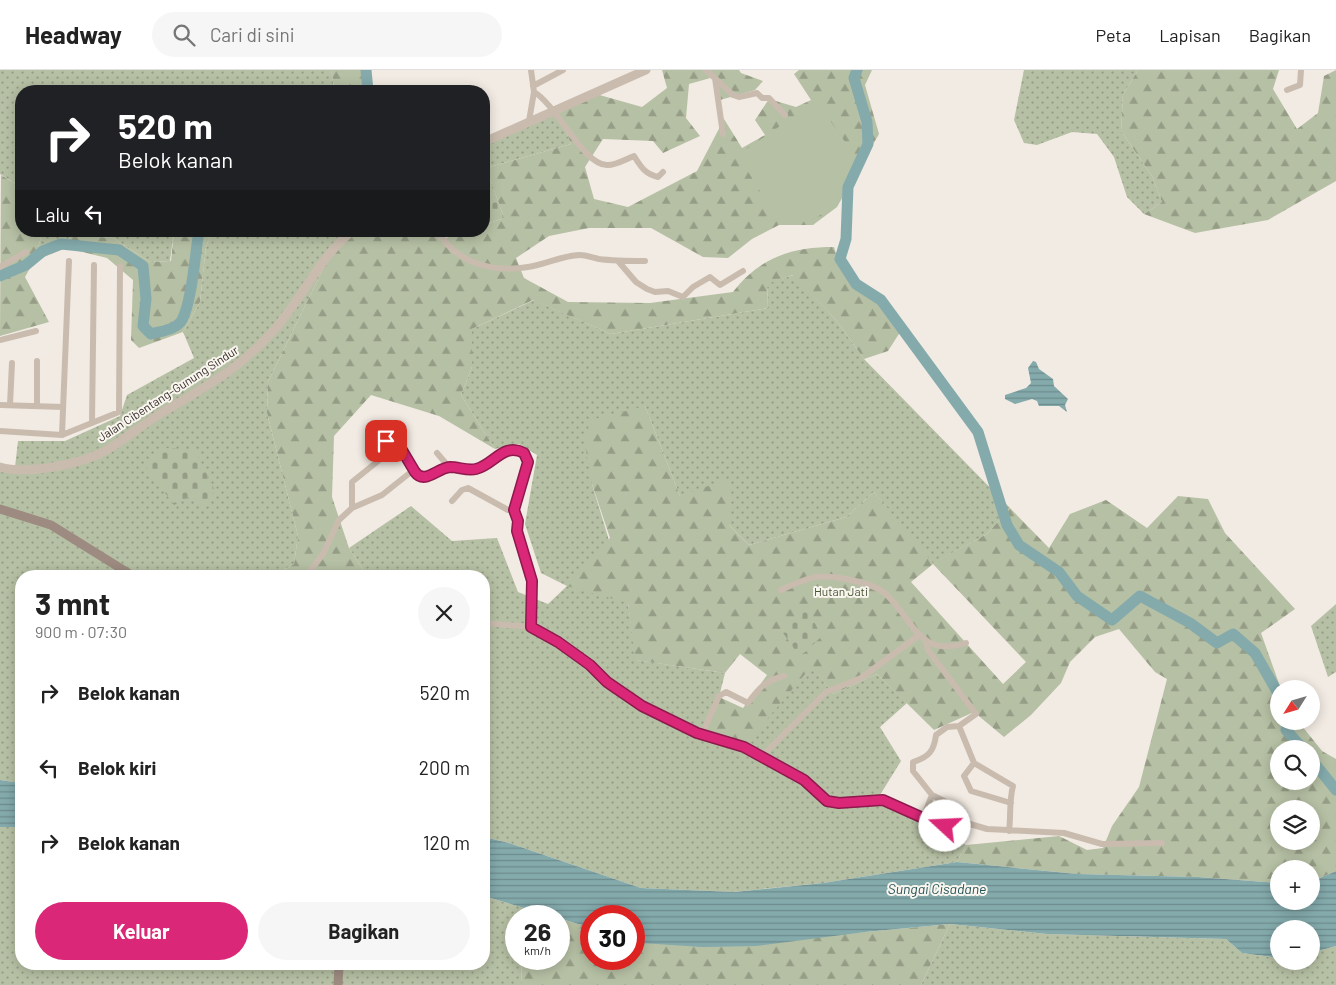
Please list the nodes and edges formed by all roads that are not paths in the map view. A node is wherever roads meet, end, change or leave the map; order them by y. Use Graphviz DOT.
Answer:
graph roads {
  1 [pos="531,70"];
  2 [pos="563,70"];
  3 [pos="646,70"];
  4 [pos="706,70"];
  5 [pos="1301,70"];
  6 [pos="715,78"];
  7 [pos="533,89"];
  8 [pos="1287,90"];
  9 [pos="555,110"];
  10 [pos="785,115"];
  11 [pos="529,121"];
  12 [pos="723,134"];
  13 [pos="490,139"];
  14 [pos="663,172"];
  15 [pos="346,237"];
  16 [pos="442,237"];
  17 [pos="26,252"];
  18 [pos="69,261"];
  19 [pos="645,261"];
  20 [pos="618,262"];
  21 [pos="94,266"];
  22 [pos="120,266"];
  23 [pos="0,267"];
  24 [pos="743,271"];
  25 [pos="36,331"];
  26 [pos="0,340"];
  27 [pos="38,361"];
  28 [pos="12,363"];
  29 [pos="0,405"];
  30 [pos="10,405"];
  31 [pos="37,406"];
  32 [pos="63,407"];
  33 [pos="92,423"];
  34 [pos="0,431"];
  35 [pos="62,435"];
  36 [pos="437,453"];
  37 [pos="0,467"];
  38 [pos="449,467"];
  39 [pos="415,472"];
  40 [pos="452,501"];
  41 [pos="352,508"];
  42 [pos="0,509"];
  43 [pos="514,510"];
  44 [pos="122,570"];
  45 [pos="311,570"];
  46 [pos="781,590"];
  47 [pos="490,624"];
  48 [pos="531,627"];
  49 [pos="918,636"];
  50 [pos="926,641"];
  51 [pos="966,643"];
  52 [pos="784,676"];
  53 [pos="959,726"];
  54 [pos="702,734"];
  55 [pos="761,757"];
  56 [pos="974,762"];
  57 [pos="932,795"];
  58 [pos="1010,802"];
  59 [pos="924,818"];
  60 [pos="945,826"];
  61 [pos="1009,831"];
  62 [pos="1162,843"];
  63 [pos="339,970"];
  64 [pos="338,985"];
  1 -- 7 [label="street"];
  2 -- 7 [label="street"];
  3 -- 9 [label="street"];
  4 -- 6 [label="street"];
  5 -- 8 [label="street"];
  6 -- 10 [label="street"];
  6 -- 12 [label="street"];
  7 -- 9 [label="street"];
  7 -- 11 [label="street"];
  9 -- 11 [label="street"];
  9 -- 14 [label="street"];
  11 -- 13 [label="street"];
  15 -- 37 [label="street, Jalan Cibentang–Gunung Sindur"];
  16 -- 20 [label="street"];
  17 -- 23 [label="street"];
  18 -- 32 [label="street"];
  19 -- 20 [label="street"];
  20 -- 24 [label="street"];
  21 -- 33 [label="street"];
  22 -- 33 [label="street"];
  25 -- 26 [label="street"];
  27 -- 31 [label="street"];
  28 -- 30 [label="street"];
  29 -- 30 [label="street"];
  30 -- 31 [label="street"];
  31 -- 32 [label="street"];
  32 -- 35 [label="street"];
  33 -- 35 [label="street"];
  34 -- 35 [label="street"];
  36 -- 38 [label="street"];
  38 -- 39 [label="street"];
  38 -- 43 [label="street"];
  39 -- 41 [label="street"];
  39 -- 41 [label="street"];
  40 -- 43 [label="street"];
  41 -- 45 [label="street"];
  42 -- 44 [label="main road"];
  43 -- 48 [label="street"];
  46 -- 49 [label="street"];
  47 -- 48 [label="street"];
  48 -- 54 [label="street"];
  49 -- 50 [label="street"];
  49 -- 55 [label="street"];
  50 -- 51 [label="street"];
  50 -- 53 [label="street"];
  52 -- 54 [label="street"];
  53 -- 56 [label="street"];
  53 -- 57 [label="street"];
  54 -- 55 [label="street"];
  55 -- 59 [label="street"];
  56 -- 58 [label="street"];
  56 -- 58 [label="street"];
  57 -- 59 [label="street"];
  57 -- 60 [label="street"];
  58 -- 61 [label="street"];
  59 -- 60 [label="street"];
  60 -- 61 [label="street"];
  61 -- 62 [label="street"];
  63 -- 64 [label="main road"];
}
